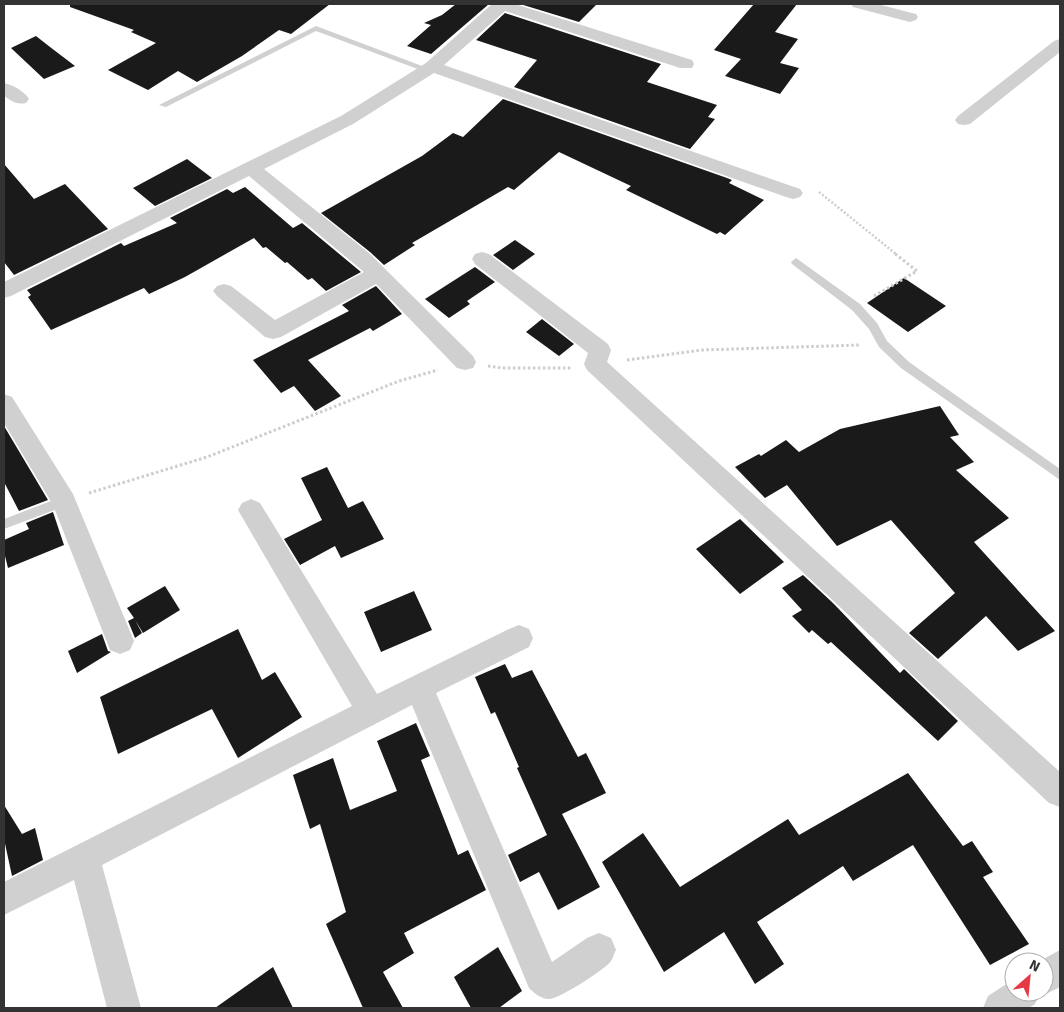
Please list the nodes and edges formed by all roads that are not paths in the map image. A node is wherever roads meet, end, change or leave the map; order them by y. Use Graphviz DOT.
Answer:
graph roads {
  1 [pos="502,4"];
  2 [pos="859,4"];
  3 [pos="910,17"];
  4 [pos="1060,44"];
  5 [pos="686,64"];
  6 [pos="429,68"];
  7 [pos="4,88"];
  8 [pos="20,99"];
  9 [pos="163,105"];
  10 [pos="964,120"];
  11 [pos="251,168"];
  12 [pos="793,193"];
  13 [pos="482,259"];
  14 [pos="796,262"];
  15 [pos="378,274"];
  16 [pos="4,291"];
  17 [pos="224,291"];
  18 [pos="465,362"];
  19 [pos="4,403"];
  20 [pos="1060,475"];
  21 [pos="64,501"];
  22 [pos="251,510"];
  23 [pos="4,524"];
  24 [pos="519,638"];
  25 [pos="120,641"];
  26 [pos="419,687"];
  27 [pos="371,711"];
  28 [pos="1060,792"];
  29 [pos="84,857"];
  30 [pos="4,900"];
  31 [pos="599,950"];
  32 [pos="124,1008"];
  1 -- 5 [label="street"];
  1 -- 6 [label="street"];
  2 -- 3 [label="street"];
  4 -- 10 [label="street"];
  6 -- 9 [label="lane"];
  6 -- 11 [label="street"];
  6 -- 12 [label="street"];
  7 -- 8 [label="street"];
  11 -- 15 [label="street"];
  11 -- 16 [label="street"];
  13 -- 28 [label="street"];
  14 -- 20 [label="lane"];
  15 -- 17 [label="street"];
  15 -- 18 [label="street"];
  19 -- 21 [label="street"];
  21 -- 23 [label="lane"];
  21 -- 25 [label="street"];
  22 -- 27 [label="street"];
  24 -- 26 [label="street"];
  26 -- 27 [label="street"];
  26 -- 31 [label="street"];
  27 -- 29 [label="street"];
  29 -- 30 [label="street"];
  29 -- 32 [label="street"];
}
